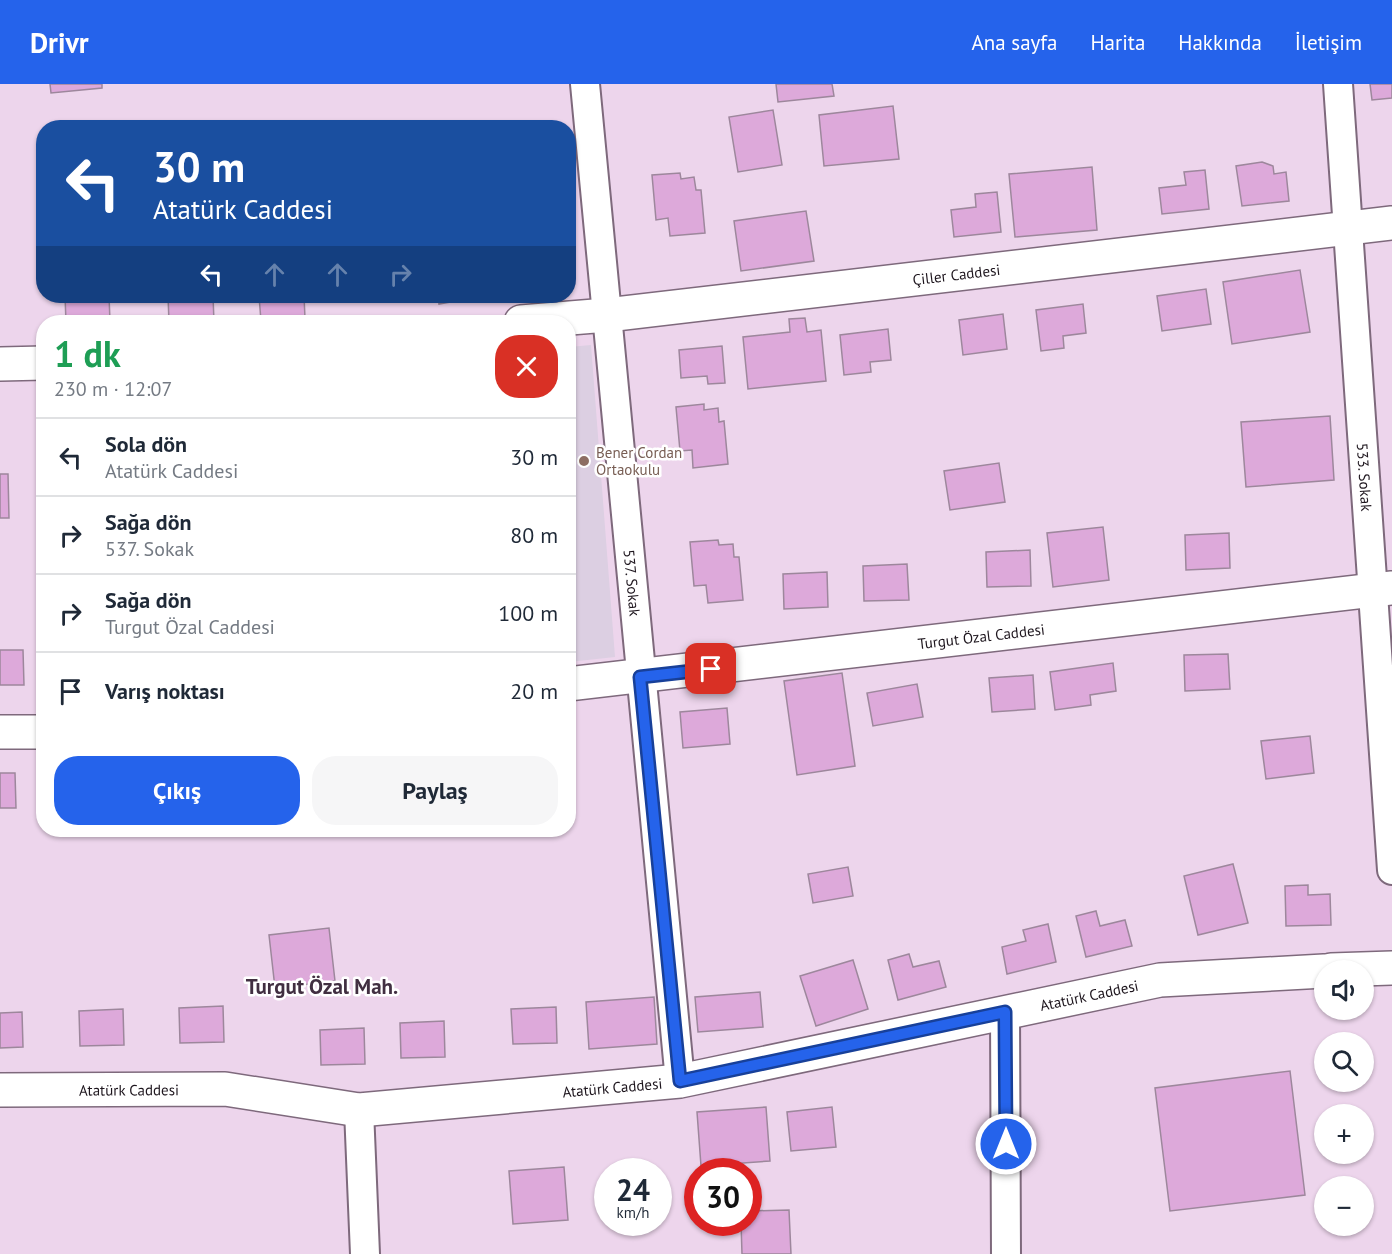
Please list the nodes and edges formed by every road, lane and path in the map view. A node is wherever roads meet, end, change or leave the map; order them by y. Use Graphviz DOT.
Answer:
graph roads {
  1 [pos="585,84"];
  2 [pos="1338,84"];
  3 [pos="1392,223"];
  4 [pos="1349,227"];
  5 [pos="608,315"];
  6 [pos="576,318"];
  7 [pos="36,363"];
  8 [pos="0,364"];
  9 [pos="1382,589"];
  10 [pos="640,677"];
  11 [pos="576,683"];
  12 [pos="0,732"];
  13 [pos="36,732"];
  14 [pos="1392,870"];
  15 [pos="1392,968"];
  16 [pos="1374,969"];
  17 [pos="1314,972"];
  18 [pos="1005,1012"];
  19 [pos="680,1081"];
  20 [pos="0,1089"];
  21 [pos="359,1110"];
  22 [pos="365,1254"];
  23 [pos="1006,1254"];
  1 -- 5 [label="street, 537. Sokak"];
  2 -- 4 [label="street, 533. Sokak"];
  3 -- 4 [label="street, Çiller Caddesi"];
  4 -- 5 [label="street, Çiller Caddesi"];
  4 -- 9 [label="street, 533. Sokak"];
  5 -- 6 [label="street, Çiller Caddesi"];
  5 -- 10 [label="street, 537. Sokak"];
  7 -- 8 [label="street"];
  9 -- 10 [label="street, Turgut Özal Caddesi"];
  9 -- 14 [label="street, 533. Sokak"];
  10 -- 11 [label="street, Turgut Özal Caddesi"];
  10 -- 19 [label="street, 537. Sokak"];
  12 -- 13 [label="street"];
  15 -- 16 [label="street"];
  17 -- 18 [label="street, Atatürk Caddesi"];
  18 -- 19 [label="street, Atatürk Caddesi"];
  18 -- 23 [label="street"];
  19 -- 21 [label="street, Atatürk Caddesi"];
  20 -- 21 [label="street, Atatürk Caddesi"];
  21 -- 22 [label="street"];
}
